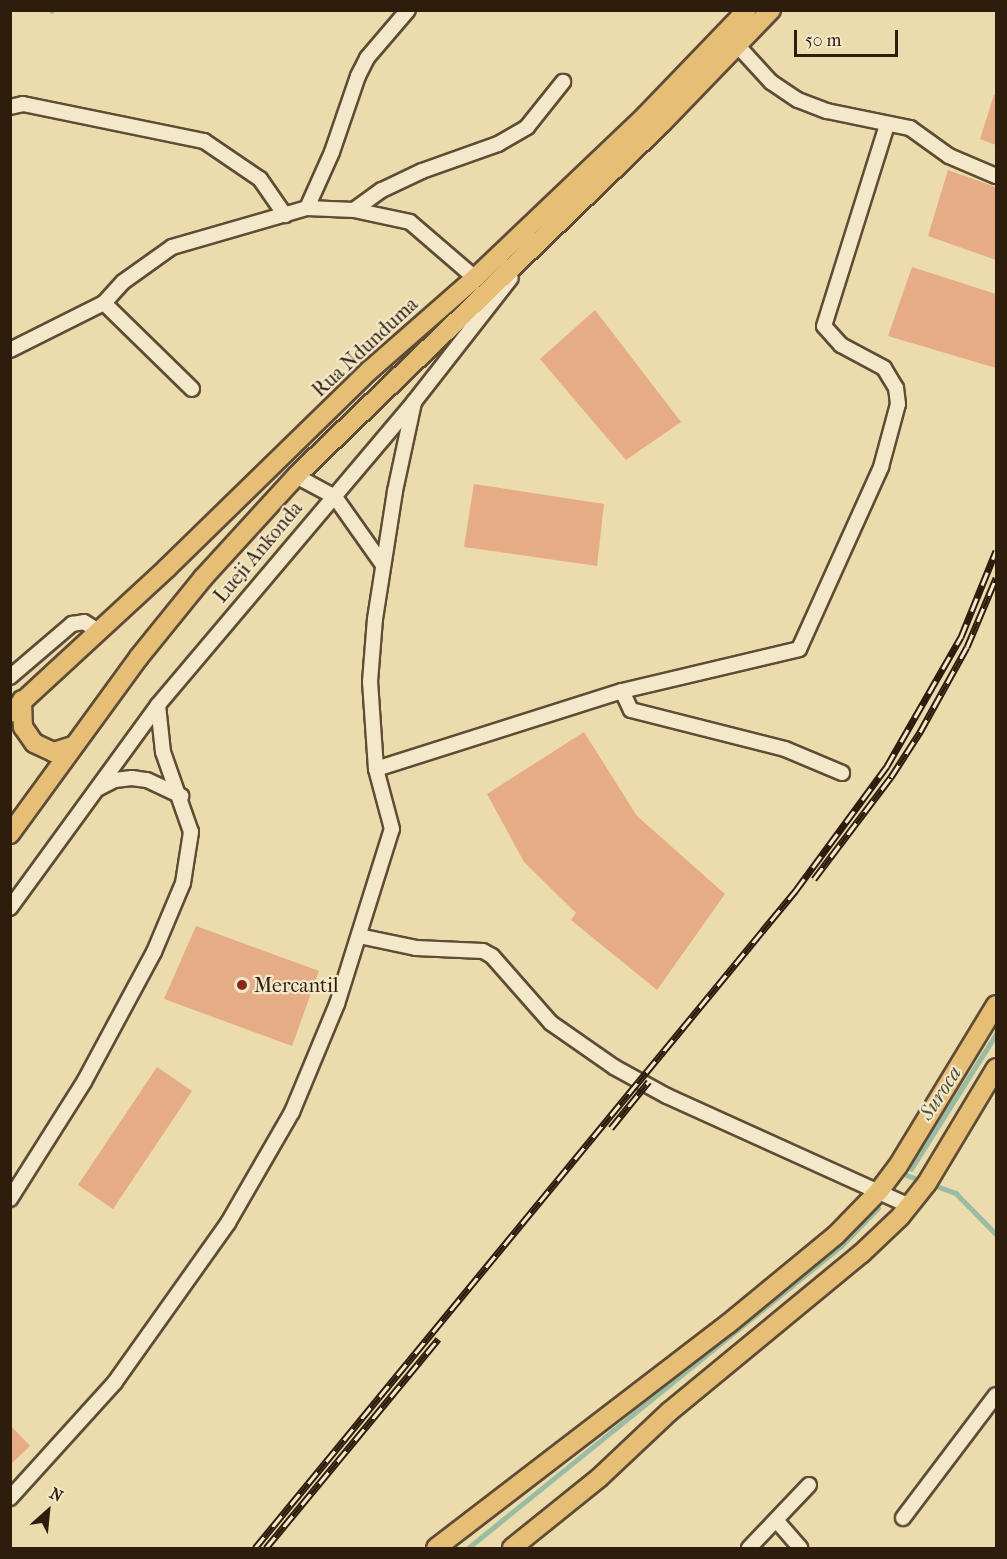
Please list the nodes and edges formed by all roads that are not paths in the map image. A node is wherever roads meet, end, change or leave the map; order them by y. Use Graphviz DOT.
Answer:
graph roads {
  1 [pos="408,10"];
  2 [pos="747,10"];
  3 [pos="771,10"];
  4 [pos="738,46"];
  5 [pos="563,82"];
  6 [pos="10,107"];
  7 [pos="887,125"];
  8 [pos="996,176"];
  9 [pos="307,208"];
  10 [pos="354,210"];
  11 [pos="285,216"];
  12 [pos="547,231"];
  13 [pos="475,278"];
  14 [pos="104,303"];
  15 [pos="10,350"];
  16 [pos="192,388"];
  17 [pos="414,402"];
  18 [pos="296,476"];
  19 [pos="335,496"];
  20 [pos="383,565"];
  21 [pos="97,630"];
  22 [pos="10,678"];
  23 [pos="622,691"];
  24 [pos="158,705"];
  25 [pos="16,707"];
  26 [pos="73,746"];
  27 [pos="376,769"];
  28 [pos="842,773"];
  29 [pos="94,791"];
  30 [pos="181,796"];
  31 [pos="10,834"];
  32 [pos="10,908"];
  33 [pos="359,936"];
  34 [pos="996,1005"];
  35 [pos="996,1068"];
  36 [pos="879,1191"];
  37 [pos="10,1200"];
  38 [pos="910,1206"];
  39 [pos="996,1395"];
  40 [pos="809,1485"];
  41 [pos="10,1498"];
  42 [pos="903,1518"];
  43 [pos="776,1520"];
  44 [pos="436,1548"];
  45 [pos="513,1548"];
  46 [pos="749,1548"];
  47 [pos="800,1548"];
  1 -- 9 [label="street"];
  2 -- 13 [label="main road, Rua Ndunduma"];
  3 -- 4 [label="main road"];
  4 -- 7 [label="street"];
  4 -- 12 [label="main road"];
  5 -- 10 [label="street"];
  6 -- 11 [label="street"];
  7 -- 8 [label="street"];
  7 -- 23 [label="street"];
  9 -- 10 [label="street"];
  9 -- 11 [label="street"];
  10 -- 13 [label="street"];
  11 -- 14 [label="street"];
  12 -- 17 [label="street, Lueji Ankonda"];
  12 -- 18 [label="main road"];
  13 -- 21 [label="main road, Rua Ndunduma"];
  14 -- 15 [label="street"];
  14 -- 16 [label="street"];
  17 -- 19 [label="street, Lueji Ankonda"];
  17 -- 20 [label="street"];
  18 -- 19 [label="street"];
  18 -- 26 [label="main road, Lueji Ankonda"];
  19 -- 20 [label="street"];
  19 -- 24 [label="street, Lueji Ankonda"];
  20 -- 27 [label="street"];
  21 -- 22 [label="street"];
  21 -- 25 [label="main road, Rua Ndunduma"];
  23 -- 27 [label="street"];
  23 -- 28 [label="street"];
  24 -- 29 [label="street, Lueji Ankonda"];
  24 -- 30 [label="street"];
  25 -- 26 [label="main road"];
  26 -- 31 [label="main road"];
  27 -- 33 [label="street"];
  29 -- 30 [label="street"];
  29 -- 32 [label="street, Lueji Ankonda"];
  30 -- 37 [label="street"];
  33 -- 36 [label="street"];
  33 -- 41 [label="street"];
  34 -- 36 [label="main road"];
  35 -- 38 [label="main road"];
  36 -- 38 [label="street"];
  36 -- 44 [label="main road"];
  38 -- 45 [label="main road"];
  39 -- 42 [label="street"];
  40 -- 43 [label="street"];
  43 -- 46 [label="street"];
  43 -- 47 [label="street"];
}
